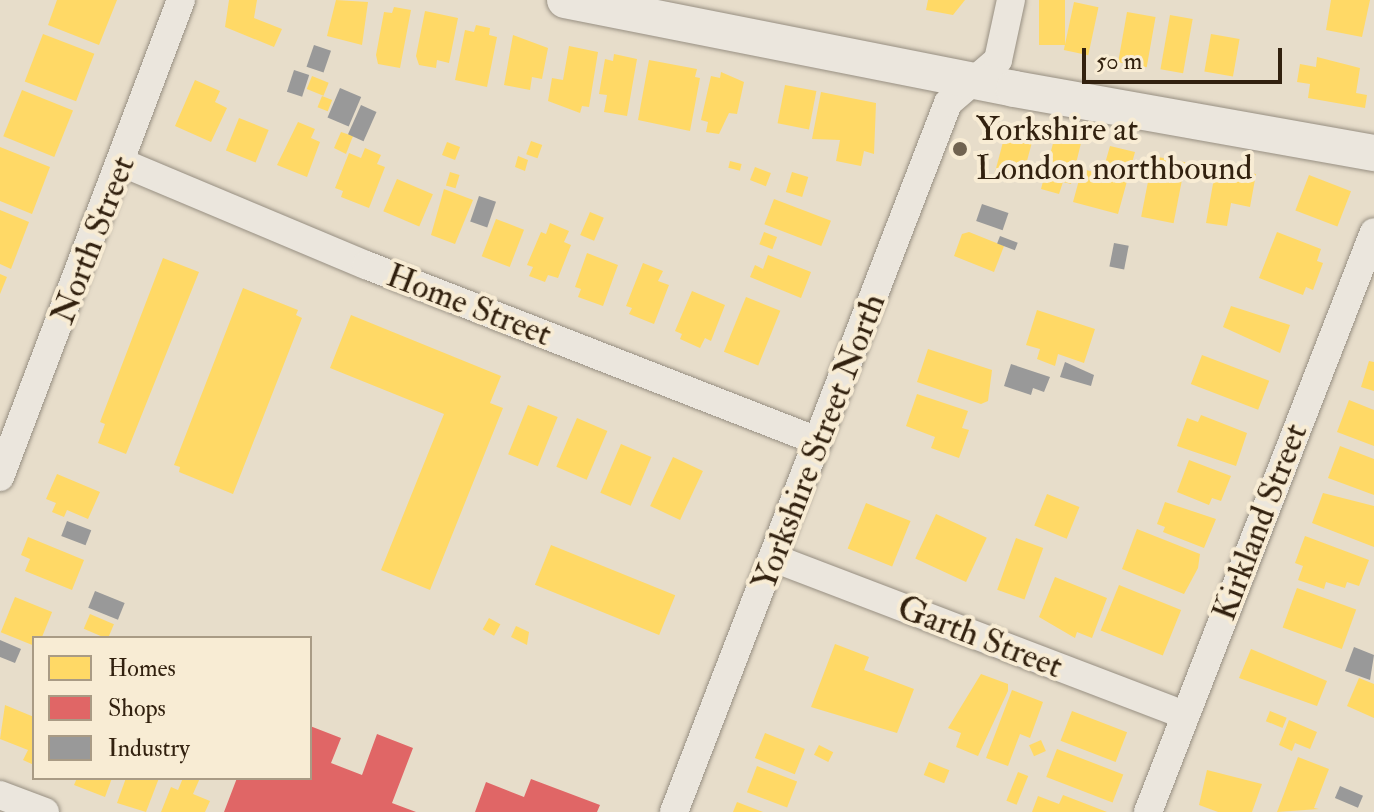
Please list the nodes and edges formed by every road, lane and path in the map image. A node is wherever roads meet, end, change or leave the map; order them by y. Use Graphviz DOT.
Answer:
graph roads {
  1 [pos="181,0"];
  2 [pos="565,0"];
  3 [pos="1011,0"];
  4 [pos="633,6"];
  5 [pos="975,81"];
  6 [pos="1374,153"];
  7 [pos="123,163"];
  8 [pos="1374,232"];
  9 [pos="818,441"];
  10 [pos="0,477"];
  11 [pos="776,559"];
  12 [pos="1185,715"];
  13 [pos="7,802"];
  14 [pos="45,812"];
  15 [pos="674,812"];
  16 [pos="1148,812"];
  1 -- 7 [label="street, North Street"];
  2 -- 4 [label="street"];
  3 -- 5 [label="street, Yorkshire Street North"];
  4 -- 5 [label="street"];
  5 -- 6 [label="street"];
  5 -- 9 [label="street, Yorkshire Street North"];
  7 -- 9 [label="street, Home Street"];
  7 -- 10 [label="street, North Street"];
  8 -- 12 [label="street, Kirkland Street"];
  9 -- 11 [label="street, Yorkshire Street North"];
  11 -- 12 [label="street, Garth Street"];
  11 -- 15 [label="street, Yorkshire Street North"];
  12 -- 16 [label="street, Kirkland Street"];
  13 -- 14 [label="street"];
}
